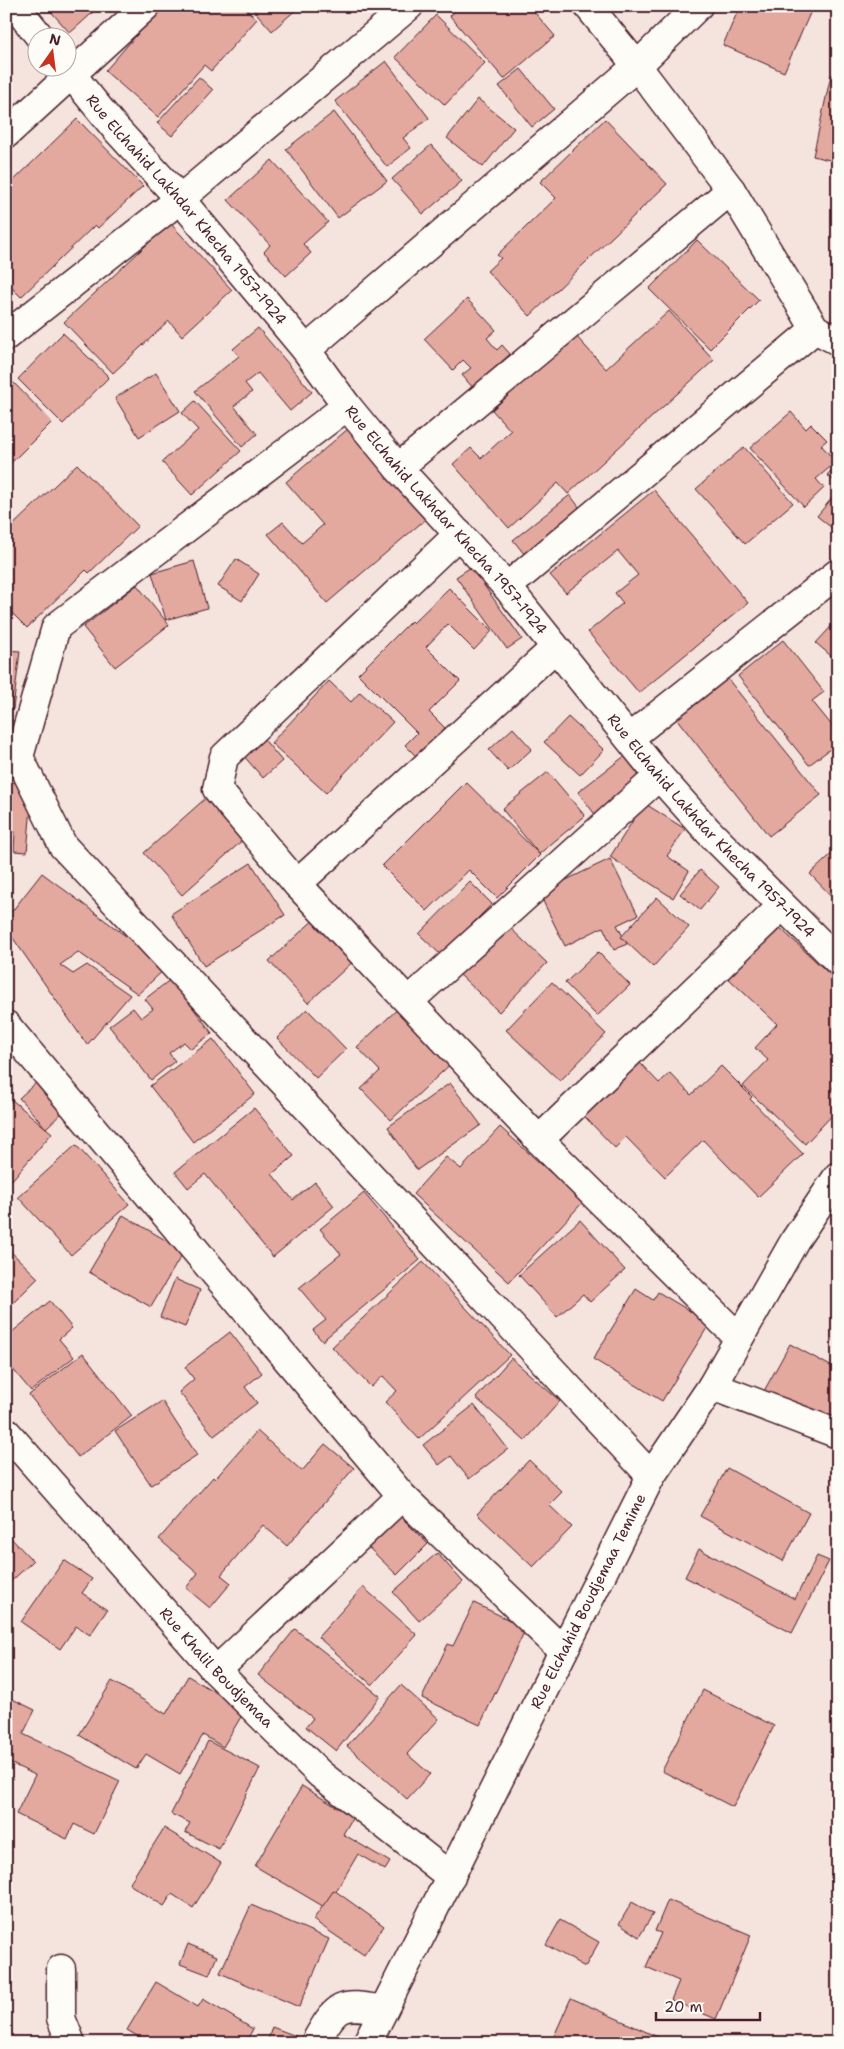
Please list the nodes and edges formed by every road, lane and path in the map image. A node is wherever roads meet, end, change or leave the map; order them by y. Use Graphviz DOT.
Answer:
graph roads {
  1 [pos="15,6"];
  2 [pos="146,6"];
  3 [pos="409,6"];
  4 [pos="588,6"];
  5 [pos="698,6"];
  6 [pos="33,28"];
  7 [pos="78,63"];
  8 [pos="637,66"];
  9 [pos="62,78"];
  10 [pos="75,78"];
  11 [pos="6,134"];
  12 [pos="731,190"];
  13 [pos="180,199"];
  14 [pos="827,335"];
  15 [pos="6,336"];
  16 [pos="306,350"];
  17 [pos="347,406"];
  18 [pos="398,468"];
  19 [pos="459,534"];
  20 [pos="838,573"];
  21 [pos="507,588"];
  22 [pos="554,648"];
  23 [pos="629,738"];
  24 [pos="660,776"];
  25 [pos="297,884"];
  26 [pos="782,906"];
  27 [pos="838,961"];
  28 [pos="409,1001"];
  29 [pos="6,1025"];
  30 [pos="539,1140"];
  31 [pos="838,1176"];
  32 [pos="739,1338"];
  33 [pos="712,1386"];
  34 [pos="6,1432"];
  35 [pos="838,1434"];
  36 [pos="651,1476"];
  37 [pos="402,1496"];
  38 [pos="562,1651"];
  39 [pos="216,1671"];
  40 [pos="452,1877"];
  41 [pos="61,1969"];
  42 [pos="383,2010"];
  43 [pos="71,2043"];
  44 [pos="314,2043"];
  45 [pos="367,2043"];
  1 -- 6 [label="street"];
  2 -- 7 [label="street"];
  3 -- 13 [label="street"];
  4 -- 8 [label="street"];
  5 -- 8 [label="street"];
  8 -- 12 [label="street"];
  8 -- 16 [label="street"];
  9 -- 11 [label="street"];
  10 -- 13 [label="street, Rue Elchahid Lakhdar Khecha 1957-1924"];
  12 -- 14 [label="street"];
  12 -- 18 [label="street"];
  13 -- 15 [label="street"];
  13 -- 16 [label="street, Rue Elchahid Lakhdar Khecha 1957-1924"];
  14 -- 21 [label="street"];
  16 -- 17 [label="street, Rue Elchahid Lakhdar Khecha 1957-1924"];
  17 -- 18 [label="street, Rue Elchahid Lakhdar Khecha 1957-1924"];
  17 -- 36 [label="street"];
  18 -- 19 [label="street, Rue Elchahid Lakhdar Khecha 1957-1924"];
  19 -- 21 [label="street, Rue Elchahid Lakhdar Khecha 1957-1924"];
  19 -- 25 [label="street"];
  20 -- 23 [label="street"];
  21 -- 22 [label="street, Rue Elchahid Lakhdar Khecha 1957-1924"];
  22 -- 23 [label="street, Rue Elchahid Lakhdar Khecha 1957-1924"];
  22 -- 25 [label="street"];
  23 -- 24 [label="street, Rue Elchahid Lakhdar Khecha 1957-1924"];
  24 -- 26 [label="street, Rue Elchahid Lakhdar Khecha 1957-1924"];
  24 -- 28 [label="street"];
  25 -- 28 [label="street"];
  26 -- 27 [label="street, Rue Elchahid Lakhdar Khecha 1957-1924"];
  26 -- 30 [label="street"];
  28 -- 30 [label="street"];
  29 -- 37 [label="street"];
  30 -- 32 [label="street"];
  31 -- 32 [label="street, Rue Elchahid Boudjemaa Temime"];
  32 -- 33 [label="street, Rue Elchahid Boudjemaa Temime"];
  33 -- 35 [label="street"];
  33 -- 36 [label="street, Rue Elchahid Boudjemaa Temime"];
  34 -- 39 [label="street, Rue Khalil Boudjemaa"];
  36 -- 38 [label="street, Rue Elchahid Boudjemaa Temime"];
  37 -- 38 [label="street"];
  37 -- 39 [label="street"];
  38 -- 40 [label="street, Rue Elchahid Boudjemaa Temime"];
  39 -- 40 [label="street, Rue Khalil Boudjemaa"];
  40 -- 42 [label="street, Rue Elchahid Boudjemaa Temime"];
  41 -- 43 [label="street"];
  42 -- 44 [label="street"];
  42 -- 45 [label="street, Rue Elchahid Boudjemaa Temime"];
}
